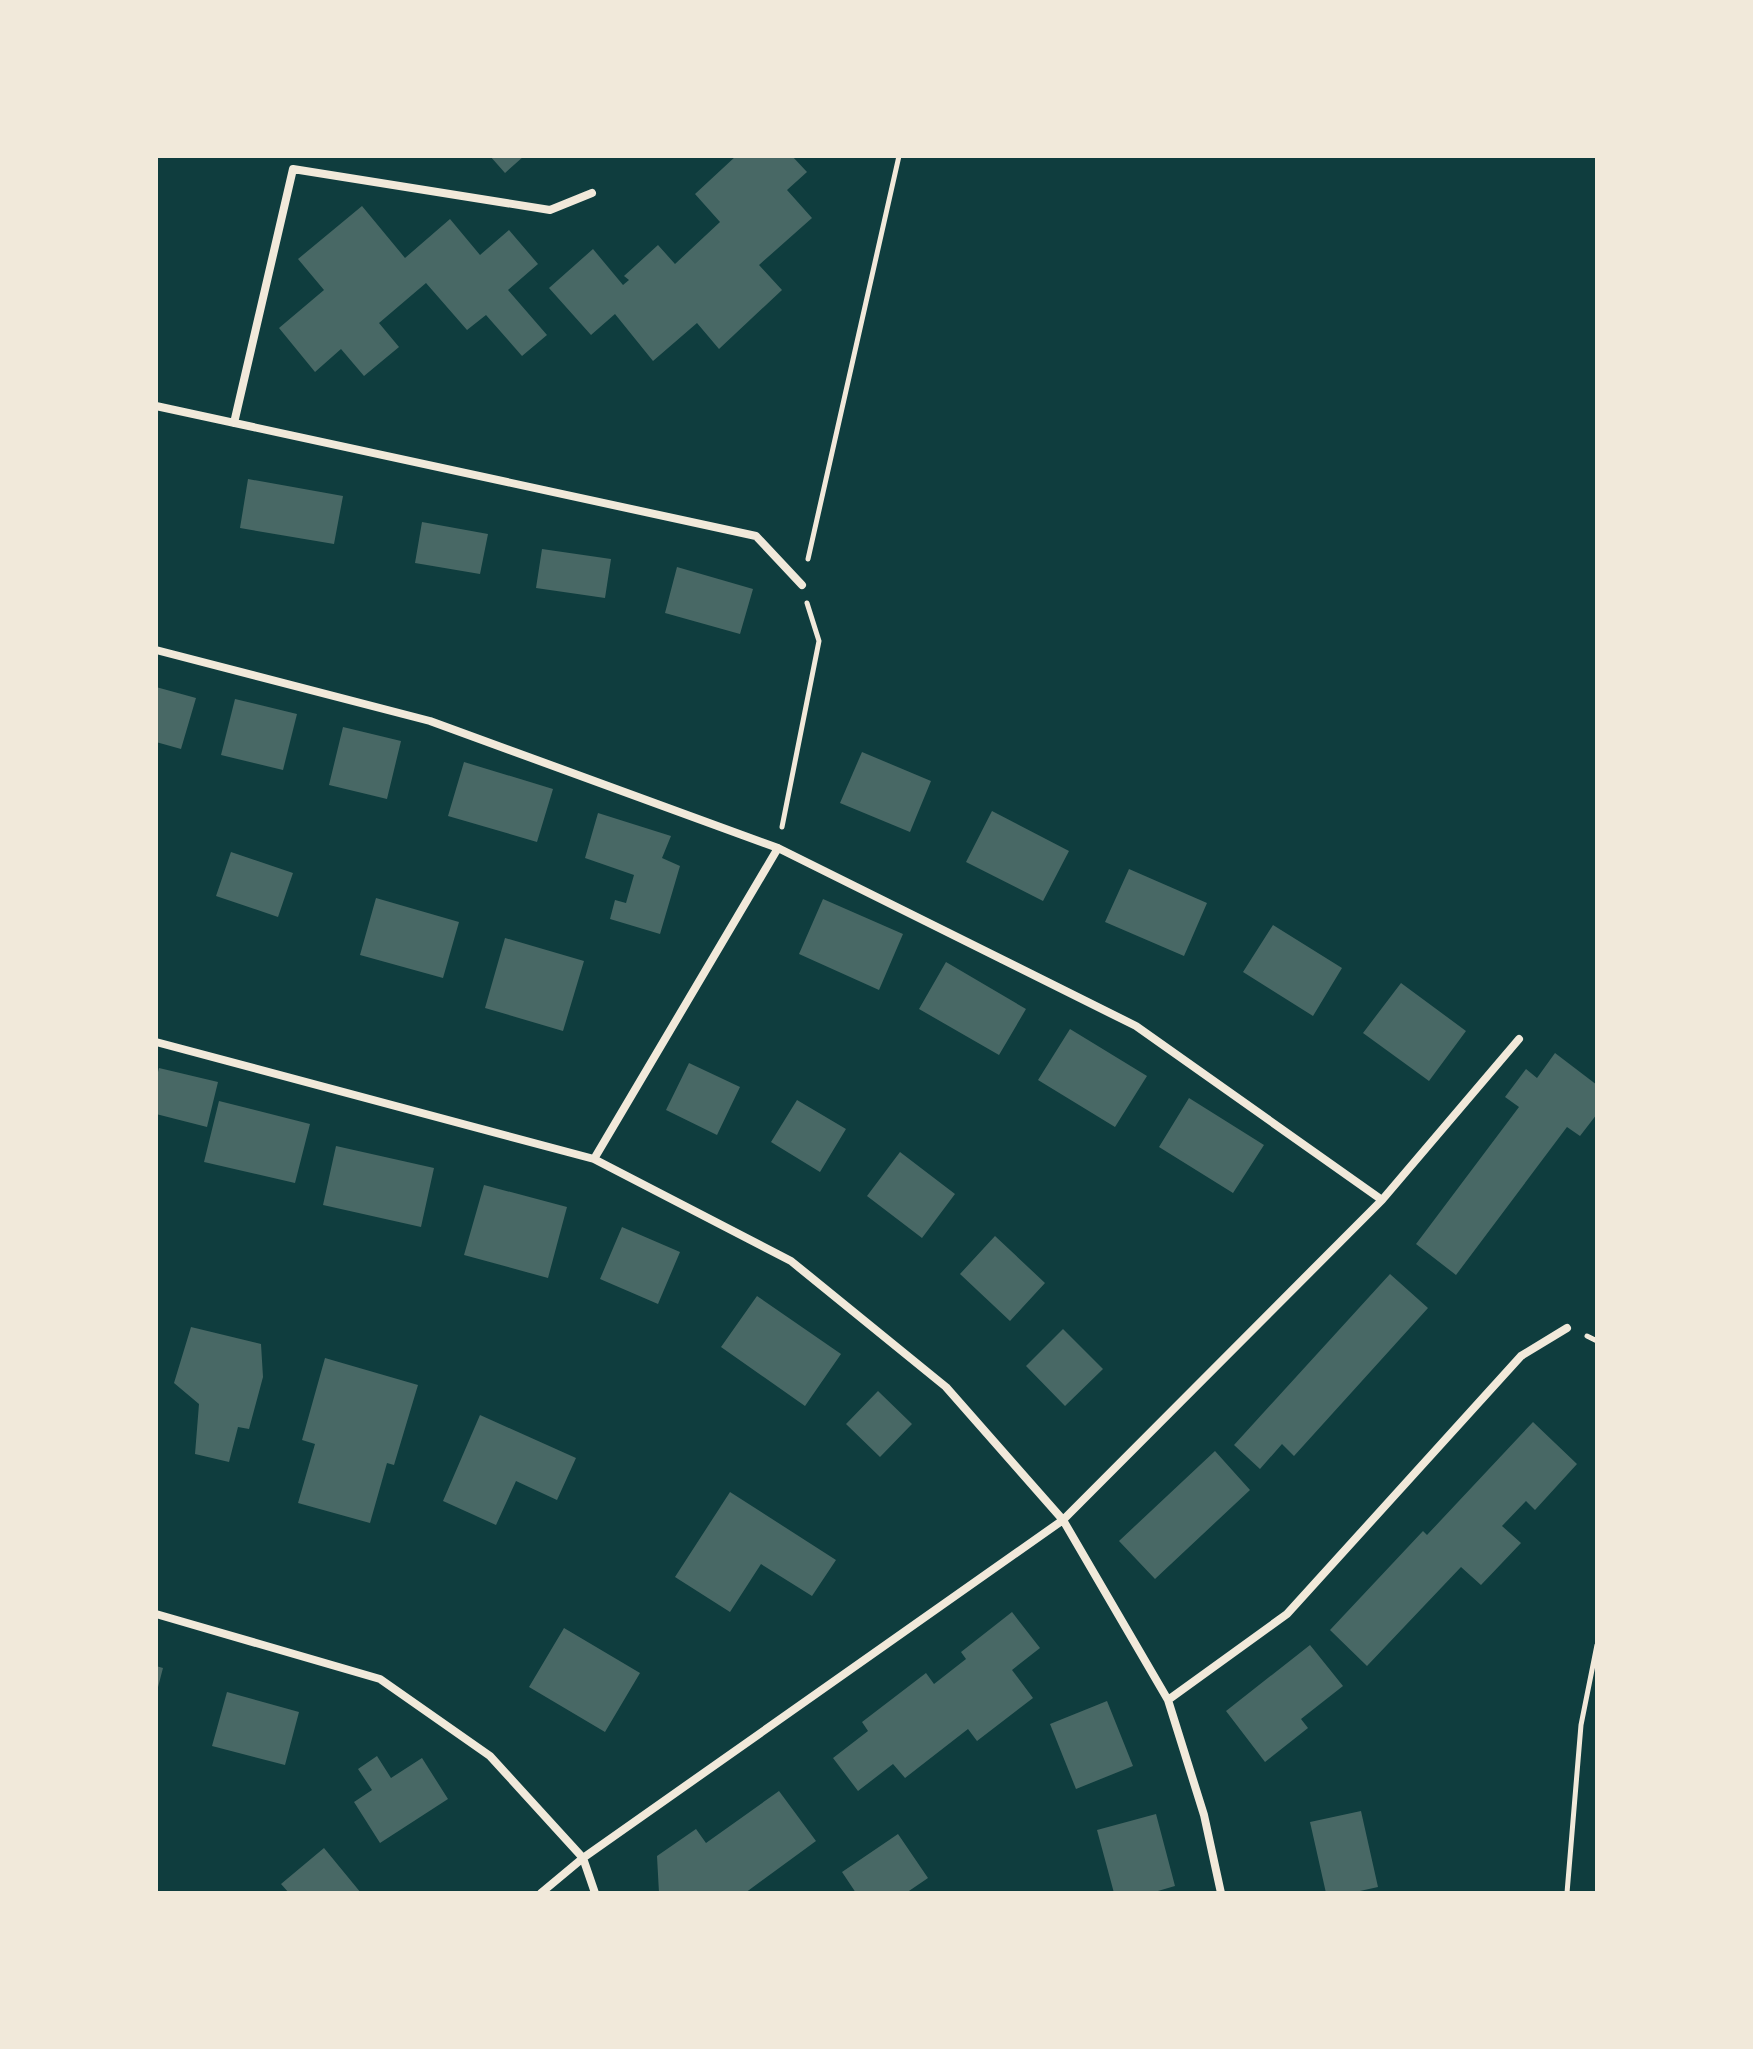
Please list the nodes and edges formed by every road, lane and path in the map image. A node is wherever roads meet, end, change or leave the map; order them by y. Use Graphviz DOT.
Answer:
graph roads {
  1 [pos="899,156"];
  2 [pos="592,193"];
  3 [pos="156,406"];
  4 [pos="234,423"];
  5 [pos="802,585"];
  6 [pos="156,650"];
  7 [pos="778,848"];
  8 [pos="1519,1039"];
  9 [pos="156,1042"];
  10 [pos="594,1159"];
  11 [pos="1382,1200"];
  12 [pos="1567,1328"];
  13 [pos="1063,1520"];
  14 [pos="156,1614"];
  15 [pos="1597,1645"];
  16 [pos="1168,1700"];
  17 [pos="583,1858"];
  18 [pos="541,1893"];
  19 [pos="595,1893"];
  20 [pos="1221,1893"];
  21 [pos="1567,1893"];
  1 -- 5 [label="path"];
  2 -- 4 [label="street"];
  3 -- 4 [label="street"];
  4 -- 5 [label="street"];
  5 -- 7 [label="path"];
  6 -- 7 [label="street"];
  7 -- 10 [label="street"];
  7 -- 11 [label="street"];
  8 -- 11 [label="street"];
  9 -- 10 [label="street"];
  10 -- 13 [label="street"];
  11 -- 13 [label="street"];
  12 -- 16 [label="street"];
  13 -- 16 [label="street"];
  13 -- 17 [label="street"];
  14 -- 17 [label="street"];
  15 -- 21 [label="path"];
  16 -- 20 [label="street"];
  17 -- 18 [label="street"];
  17 -- 19 [label="street"];
}
